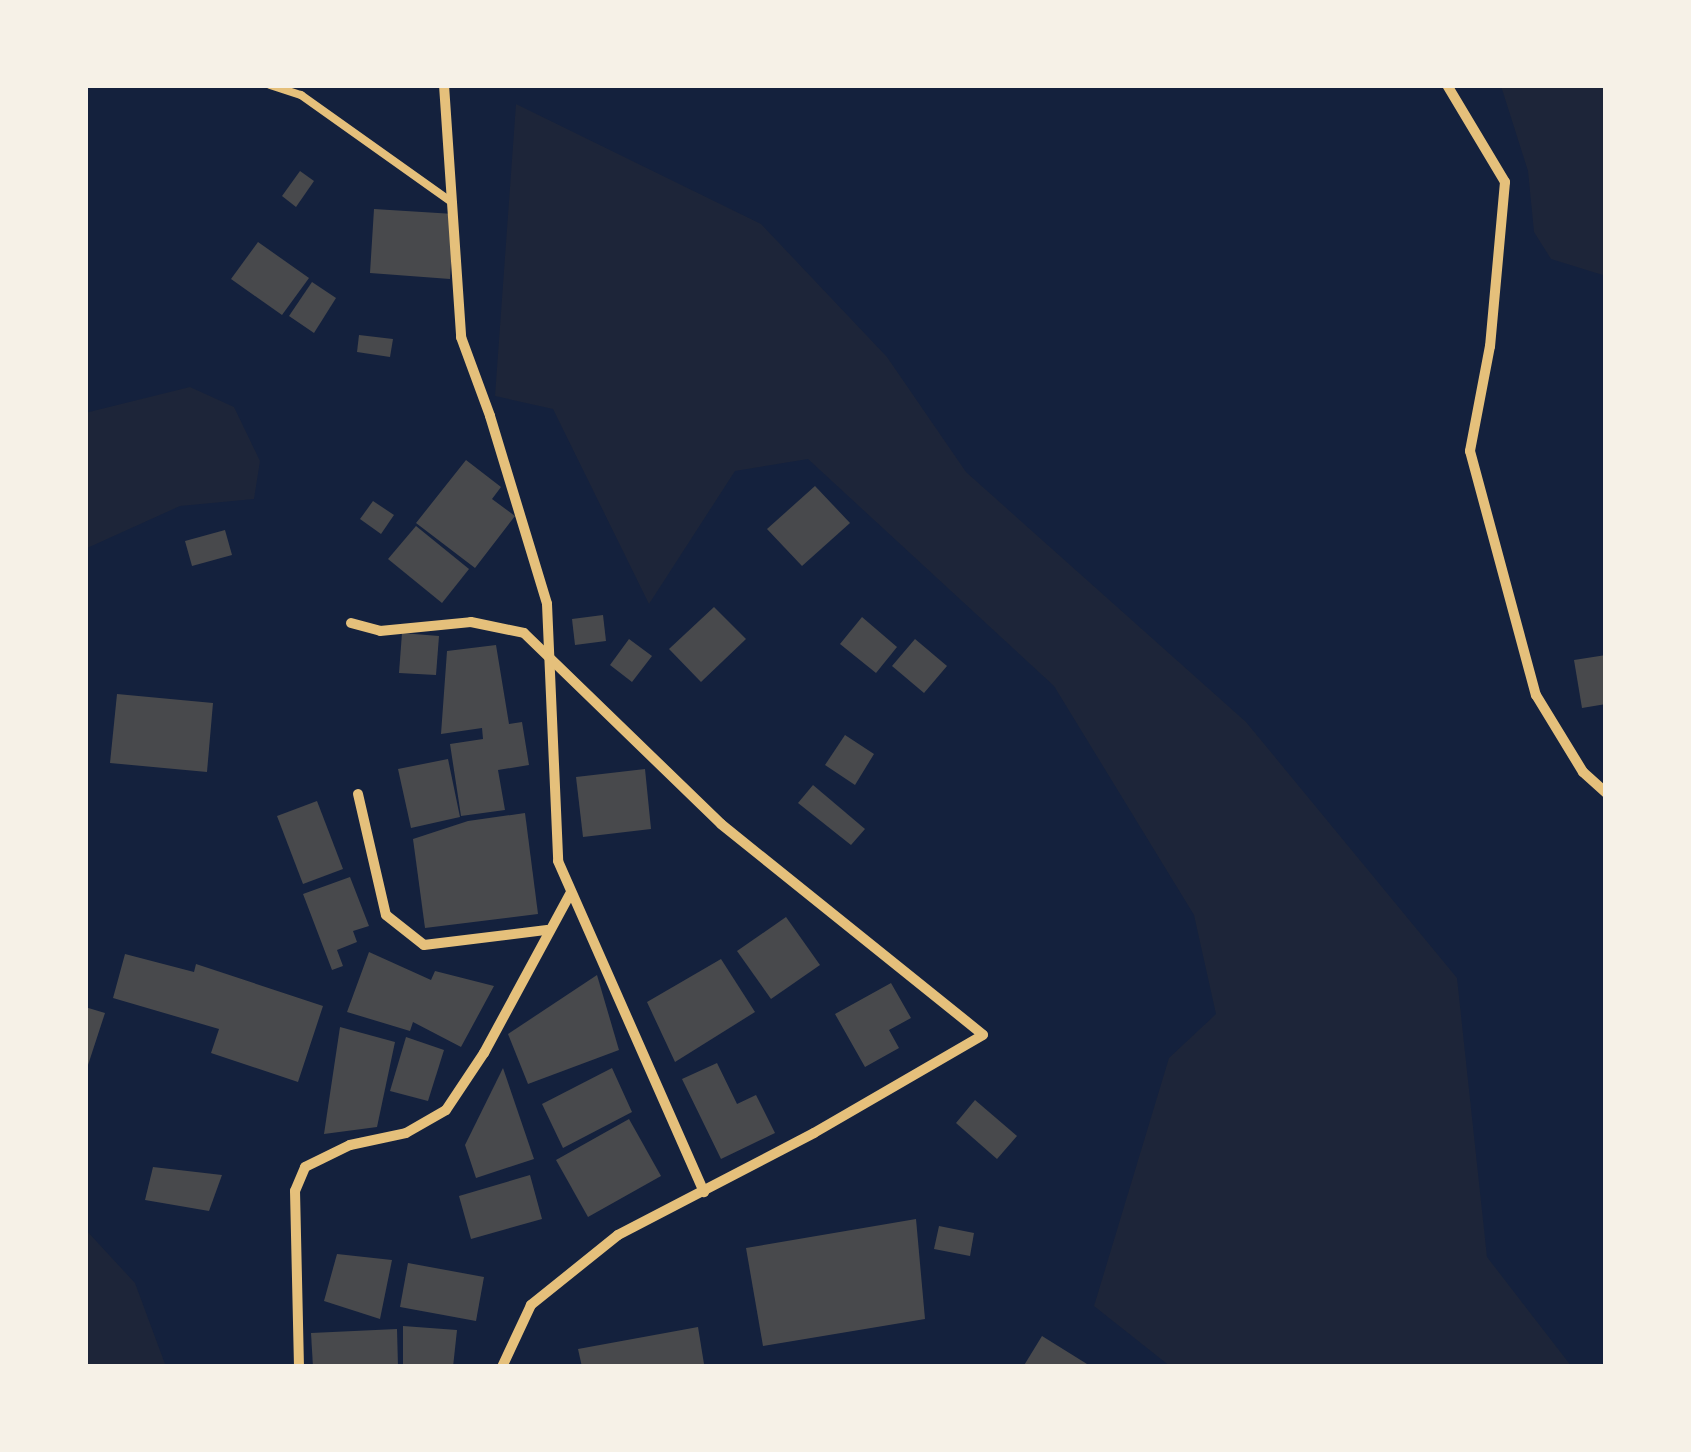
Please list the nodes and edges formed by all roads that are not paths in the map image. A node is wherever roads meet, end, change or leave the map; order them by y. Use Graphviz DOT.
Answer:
graph roads {
  1 [pos="270,85"];
  2 [pos="444,85"];
  3 [pos="1447,85"];
  4 [pos="453,203"];
  5 [pos="351,623"];
  6 [pos="551,663"];
  7 [pos="1606,793"];
  8 [pos="358,794"];
  9 [pos="570,894"];
  10 [pos="547,930"];
  11 [pos="704,1192"];
  12 [pos="299,1367"];
  13 [pos="502,1367"];
  1 -- 4 [label="lane"];
  2 -- 4 [label="street"];
  3 -- 7 [label="street"];
  4 -- 6 [label="street"];
  5 -- 6 [label="street"];
  6 -- 9 [label="street"];
  6 -- 11 [label="street"];
  8 -- 10 [label="street"];
  9 -- 10 [label="street"];
  9 -- 11 [label="street"];
  10 -- 12 [label="street"];
  11 -- 13 [label="street"];
}
